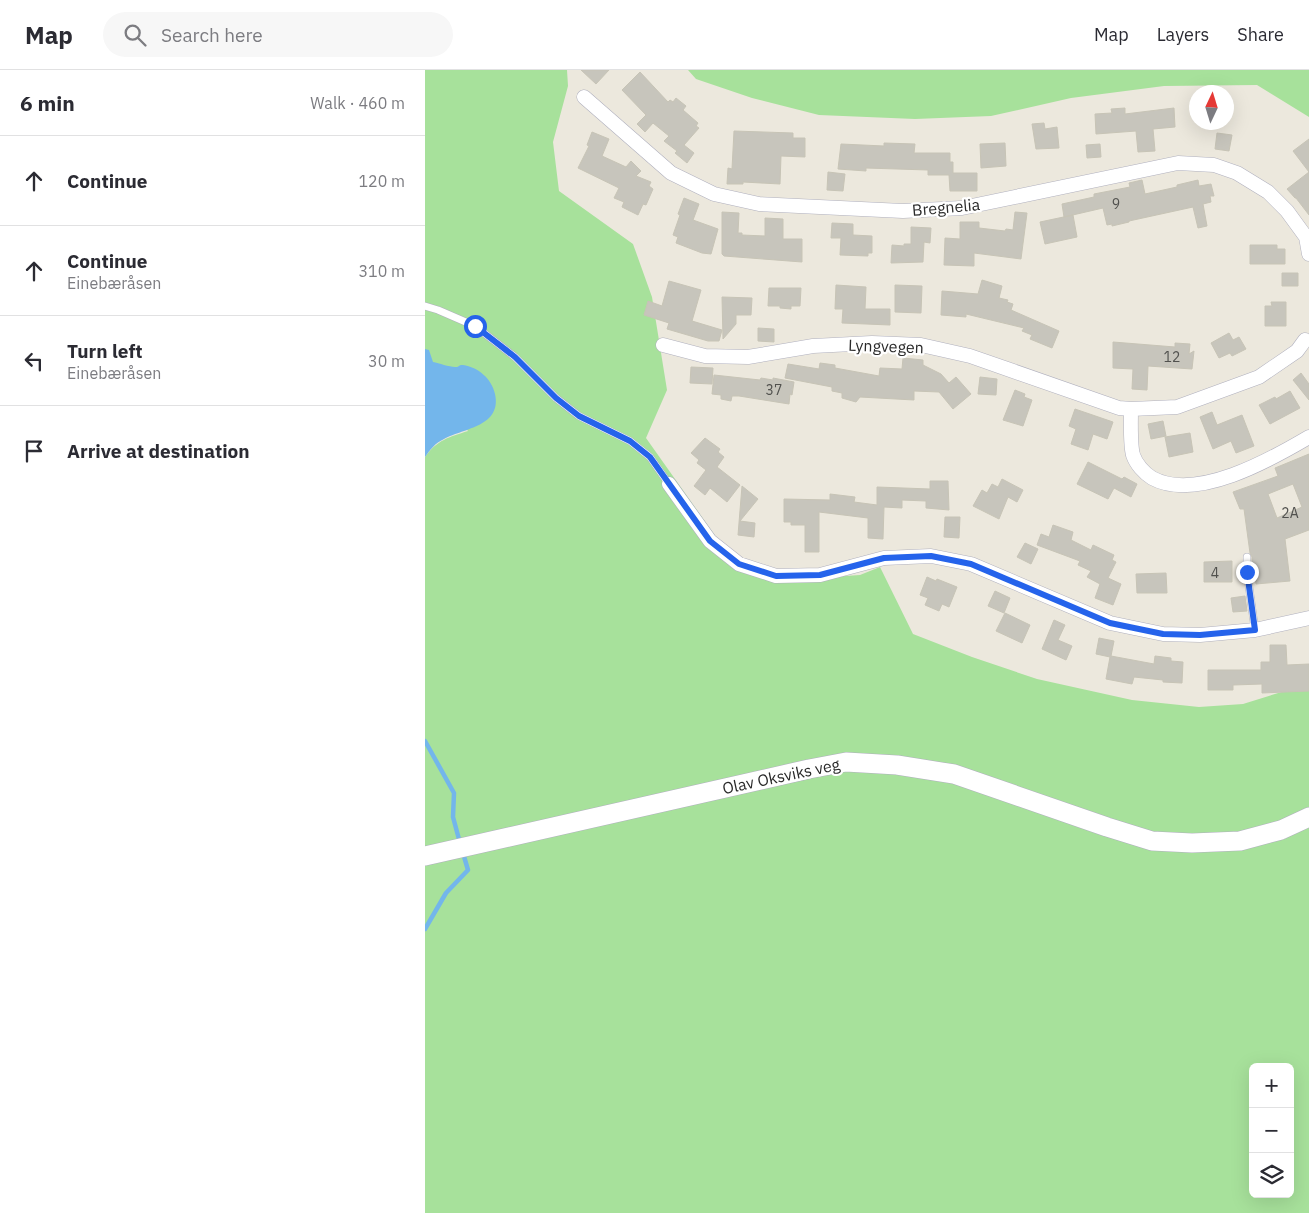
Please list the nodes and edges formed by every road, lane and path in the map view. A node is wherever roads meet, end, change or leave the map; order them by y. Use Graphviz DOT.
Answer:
graph roads {
  1 [pos="584,97"];
  2 [pos="1307,237"];
  3 [pos="1309,254"];
  4 [pos="425,306"];
  5 [pos="1308,336"];
  6 [pos="663,345"];
  7 [pos="1131,409"];
  8 [pos="1309,437"];
  9 [pos="669,484"];
  10 [pos="1247,557"];
  11 [pos="1309,618"];
  12 [pos="1255,630"];
  13 [pos="1309,817"];
  14 [pos="425,856"];
  1 -- 2 [label="street, Bregnelia"];
  2 -- 3 [label="street"];
  4 -- 9 [label="lane"];
  5 -- 7 [label="street, Lyngvegen"];
  6 -- 7 [label="street, Lyngvegen"];
  7 -- 8 [label="street"];
  9 -- 12 [label="street"];
  10 -- 12 [label="lane"];
  11 -- 12 [label="street"];
  13 -- 14 [label="street, Olav Oksviks veg"];
}
